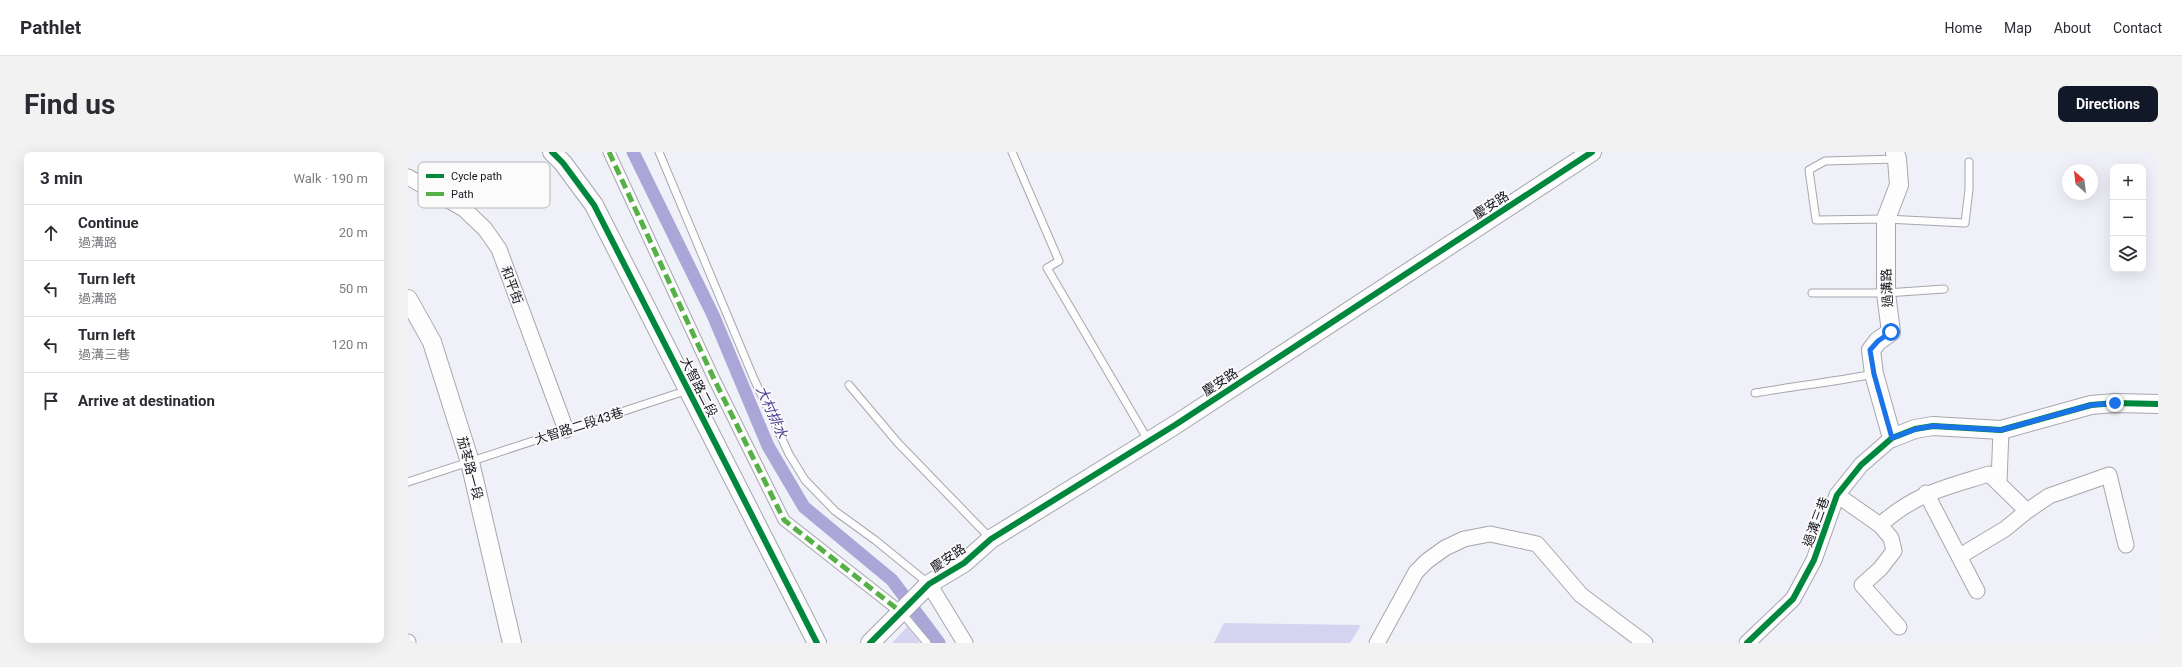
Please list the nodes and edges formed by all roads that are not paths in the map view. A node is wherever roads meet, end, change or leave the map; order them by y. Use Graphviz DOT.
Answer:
graph roads {
  1 [pos="552,152"];
  2 [pos="609,152"];
  3 [pos="659,152"];
  4 [pos="1012,152"];
  5 [pos="1592,152"];
  6 [pos="1896,155"];
  7 [pos="1969,162"];
  8 [pos="408,177"];
  9 [pos="418,183"];
  10 [pos="462,208"];
  11 [pos="1886,219"];
  12 [pos="1944,289"];
  13 [pos="1812,293"];
  14 [pos="1886,293"];
  15 [pos="408,299"];
  16 [pos="1874,374"];
  17 [pos="849,385"];
  18 [pos="688,390"];
  19 [pos="1755,393"];
  20 [pos="2158,404"];
  21 [pos="566,430"];
  22 [pos="2001,430"];
  23 [pos="1892,438"];
  24 [pos="1148,440"];
  25 [pos="470,462"];
  26 [pos="408,482"];
  27 [pos="1999,482"];
  28 [pos="1926,493"];
  29 [pos="1837,495"];
  30 [pos="2027,510"];
  31 [pos="1880,525"];
  32 [pos="991,539"];
  33 [pos="2126,544"];
  34 [pos="1960,556"];
  35 [pos="925,588"];
  36 [pos="1977,591"];
  37 [pos="903,609"];
  38 [pos="1899,627"];
  39 [pos="814,642"];
  40 [pos="512,643"];
  41 [pos="870,643"];
  42 [pos="927,643"];
  43 [pos="965,643"];
  44 [pos="1377,643"];
  45 [pos="1645,643"];
  46 [pos="1747,643"];
  1 -- 18 [label="street, 大智路二段"];
  2 -- 37 [label="street"];
  3 -- 35 [label="lane"];
  4 -- 24 [label="lane"];
  5 -- 24 [label="street, 慶安路"];
  6 -- 11 [label="street, 過溝路"];
  6 -- 11 [label="lane"];
  7 -- 11 [label="lane"];
  8 -- 9 [label="street, 和平街"];
  10 -- 21 [label="street, 和平街"];
  11 -- 14 [label="street, 過溝路"];
  12 -- 14 [label="lane"];
  13 -- 14 [label="lane"];
  14 -- 16 [label="street, 過溝路"];
  15 -- 25 [label="street, 茄苳路一段"];
  16 -- 19 [label="lane"];
  16 -- 23 [label="street, 過溝路"];
  17 -- 32 [label="lane"];
  18 -- 21 [label="lane, 大智路二段43巷"];
  18 -- 39 [label="street, 大智路二段"];
  20 -- 22 [label="street, 過溝三巷"];
  21 -- 25 [label="lane, 大智路二段43巷"];
  22 -- 23 [label="street, 過溝三巷"];
  22 -- 27 [label="street"];
  23 -- 29 [label="street, 過溝三巷"];
  24 -- 32 [label="street, 慶安路"];
  25 -- 26 [label="lane, 大智路二段43巷"];
  25 -- 40 [label="street, 茄苳路一段"];
  27 -- 28 [label="street"];
  27 -- 30 [label="street"];
  28 -- 31 [label="street"];
  28 -- 34 [label="street"];
  29 -- 31 [label="street"];
  29 -- 46 [label="street, 過溝三巷"];
  30 -- 33 [label="street"];
  30 -- 34 [label="street"];
  31 -- 38 [label="street"];
  32 -- 35 [label="street, 慶安路"];
  34 -- 36 [label="street"];
  35 -- 37 [label="street, 慶安路"];
  35 -- 43 [label="street"];
  37 -- 41 [label="street, 慶安路"];
  37 -- 42 [label="lane"];
  44 -- 45 [label="street"];
}
